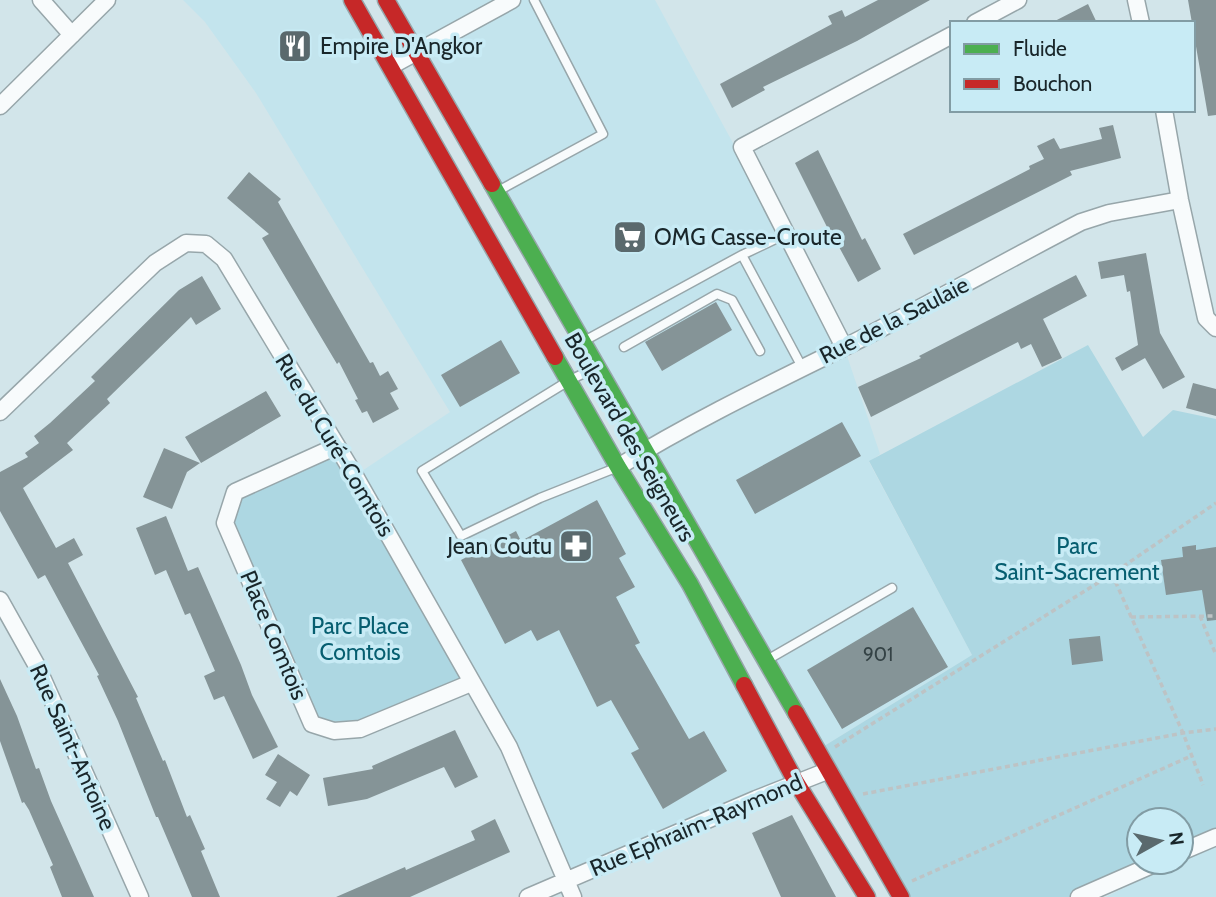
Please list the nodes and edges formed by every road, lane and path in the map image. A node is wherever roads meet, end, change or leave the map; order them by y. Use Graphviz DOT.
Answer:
graph roads {
  1 [pos="41,0"];
  2 [pos="107,0"];
  3 [pos="352,0"];
  4 [pos="386,0"];
  5 [pos="512,0"];
  6 [pos="534,0"];
  7 [pos="1018,0"];
  8 [pos="1136,0"];
  9 [pos="979,21"];
  10 [pos="1141,21"];
  11 [pos="72,35"];
  12 [pos="950,36"];
  13 [pos="416,51"];
  14 [pos="391,66"];
  15 [pos="0,106"];
  16 [pos="1164,112"];
  17 [pos="495,193"];
  18 [pos="1180,200"];
  19 [pos="786,234"];
  20 [pos="742,255"];
  21 [pos="1216,328"];
  22 [pos="583,342"];
  23 [pos="624,347"];
  24 [pos="844,347"];
  25 [pos="760,351"];
  26 [pos="598,367"];
  27 [pos="802,367"];
  28 [pos="570,380"];
  29 [pos="0,412"];
  30 [pos="337,446"];
  31 [pos="645,451"];
  32 [pos="618,467"];
  33 [pos="1216,503"];
  34 [pos="1112,574"];
  35 [pos="892,588"];
  36 [pos="0,600"];
  37 [pos="1200,616"];
  38 [pos="1216,616"];
  39 [pos="1131,617"];
  40 [pos="1216,654"];
  41 [pos="764,662"];
  42 [pos="471,683"];
  43 [pos="1216,729"];
  44 [pos="1183,733"];
  45 [pos="833,748"];
  46 [pos="1191,756"];
  47 [pos="827,771"];
  48 [pos="796,782"];
  49 [pos="1203,785"];
  50 [pos="861,794"];
  51 [pos="1216,837"];
  52 [pos="1195,846"];
  53 [pos="1127,876"];
  54 [pos="566,881"];
  55 [pos="910,882"];
  56 [pos="140,897"];
  57 [pos="528,897"];
  58 [pos="573,897"];
  59 [pos="867,897"];
  60 [pos="901,897"];
  61 [pos="1079,897"];
  1 -- 11 [label="street"];
  2 -- 11 [label="street"];
  3 -- 14 [label="main road, Boulevard des Seigneurs"];
  4 -- 13 [label="main road, Boulevard des Seigneurs"];
  5 -- 13 [label="street"];
  6 -- 17 [label="lane"];
  7 -- 9 [label="street"];
  8 -- 10 [label="street"];
  11 -- 15 [label="street"];
  12 -- 19 [label="street"];
  13 -- 14 [label="street"];
  13 -- 17 [label="main road, Boulevard des Seigneurs"];
  14 -- 28 [label="main road, Boulevard des Seigneurs"];
  16 -- 18 [label="street"];
  17 -- 22 [label="main road, Boulevard des Seigneurs"];
  18 -- 21 [label="street"];
  18 -- 24 [label="street, Rue de la Saulaie"];
  19 -- 20 [label="lane"];
  19 -- 24 [label="street"];
  20 -- 22 [label="lane"];
  20 -- 27 [label="lane"];
  22 -- 26 [label="main road, Boulevard des Seigneurs"];
  23 -- 25 [label="lane"];
  24 -- 27 [label="street, Rue de la Saulaie"];
  26 -- 28 [label="lane"];
  26 -- 31 [label="main road, Boulevard des Seigneurs"];
  27 -- 31 [label="street, Rue de la Saulaie"];
  28 -- 32 [label="main road, Boulevard des Seigneurs"];
  28 -- 32 [label="lane"];
  29 -- 30 [label="street, Rue du Curé-Comtois"];
  30 -- 42 [label="street, Rue du Curé-Comtois"];
  30 -- 42 [label="street, Place Comtois"];
  31 -- 32 [label="street, Rue de la Saulaie"];
  31 -- 41 [label="main road, Boulevard des Seigneurs"];
  32 -- 48 [label="main road, Boulevard des Seigneurs"];
  33 -- 34 [label="path"];
  34 -- 39 [label="path"];
  34 -- 45 [label="path"];
  35 -- 41 [label="lane"];
  36 -- 56 [label="street, Rue Saint-Antoine"];
  37 -- 38 [label="path"];
  37 -- 39 [label="path"];
  37 -- 40 [label="path"];
  39 -- 44 [label="path"];
  41 -- 47 [label="main road, Boulevard des Seigneurs"];
  42 -- 54 [label="street, Rue du Curé-Comtois"];
  43 -- 44 [label="path"];
  44 -- 46 [label="path"];
  44 -- 50 [label="path"];
  46 -- 49 [label="path"];
  46 -- 55 [label="path"];
  47 -- 48 [label="street, Rue Ephraim-Raymond"];
  47 -- 60 [label="main road, Boulevard des Seigneurs"];
  48 -- 54 [label="street, Rue Ephraim-Raymond"];
  48 -- 59 [label="main road, Boulevard des Seigneurs"];
  51 -- 52 [label="street"];
  53 -- 61 [label="street"];
  54 -- 57 [label="street, Rue Ephraim-Raymond"];
  54 -- 58 [label="street, Rue du Curé-Comtois"];
}
